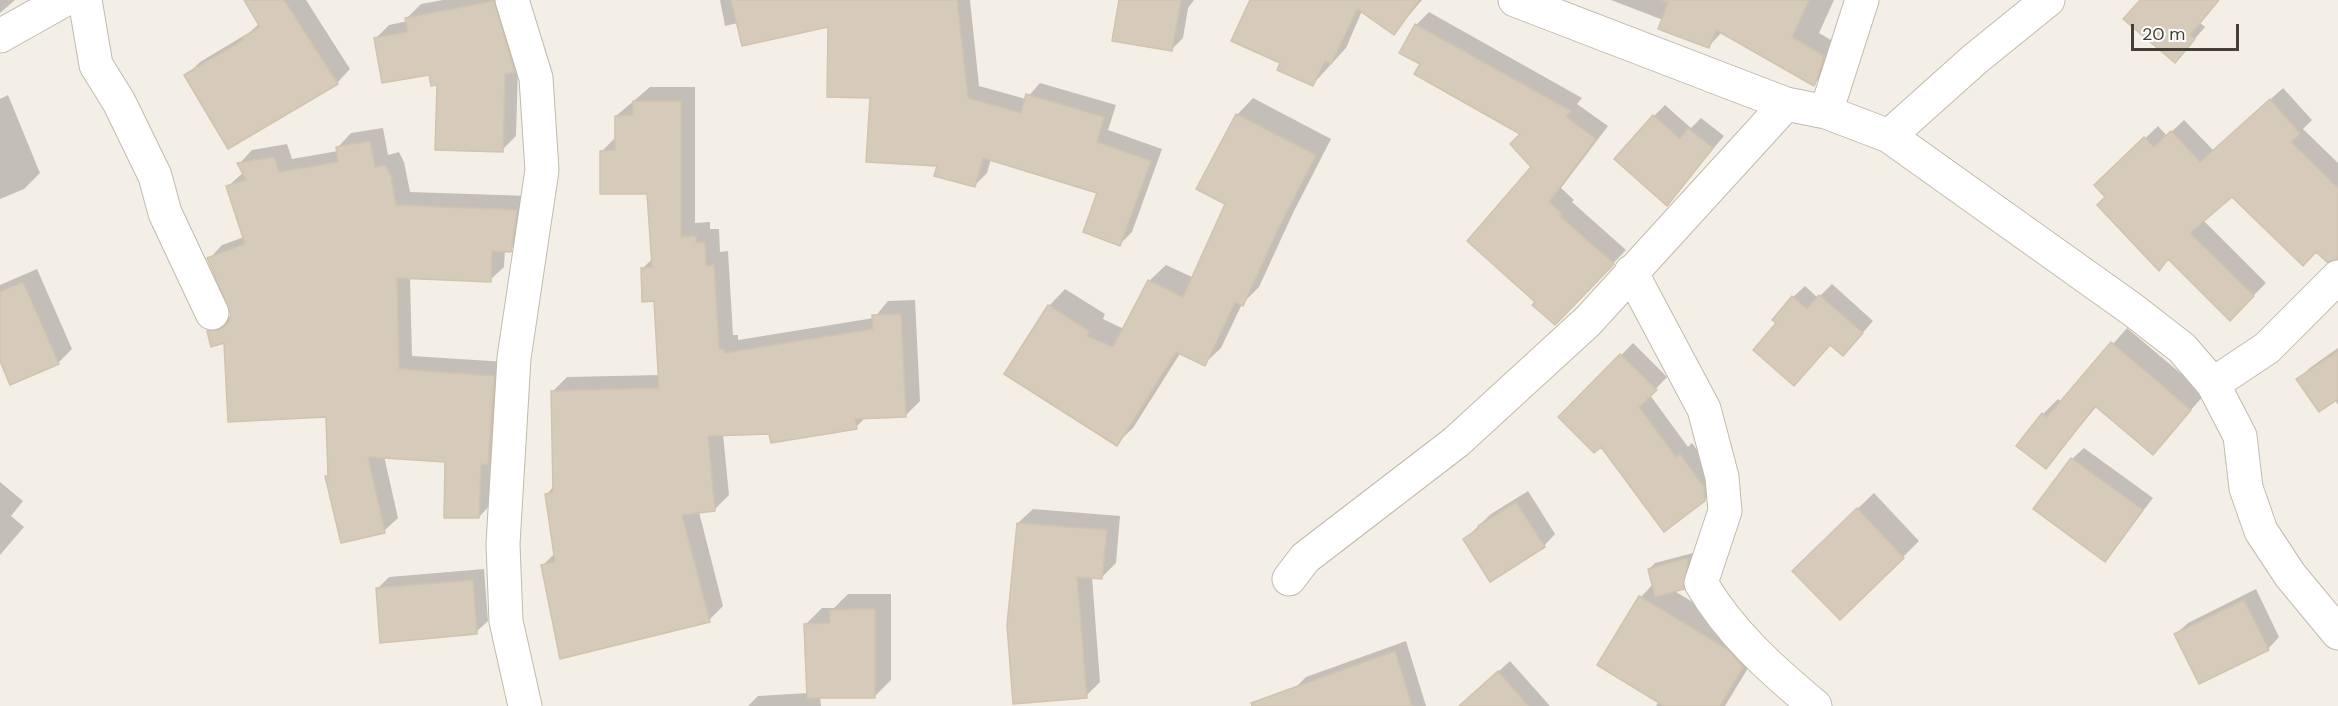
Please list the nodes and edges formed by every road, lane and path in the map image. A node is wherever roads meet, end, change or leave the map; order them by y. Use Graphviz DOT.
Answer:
graph roads {
  1 [pos="64,0"];
  2 [pos="85,0"];
  3 [pos="512,0"];
  4 [pos="1515,0"];
  5 [pos="1862,0"];
  6 [pos="2048,0"];
  7 [pos="0,36"];
  8 [pos="1786,104"];
  9 [pos="1826,112"];
  10 [pos="1889,136"];
  11 [pos="1631,272"];
  12 [pos="2338,277"];
  13 [pos="212,313"];
  14 [pos="2212,384"];
  15 [pos="1289,579"];
  16 [pos="2338,633"];
  17 [pos="525,706"];
  18 [pos="1815,706"];
  1 -- 7 [label="street"];
  2 -- 13 [label="street"];
  3 -- 17 [label="street"];
  4 -- 8 [label="street"];
  5 -- 9 [label="street"];
  6 -- 10 [label="street"];
  8 -- 9 [label="street"];
  8 -- 11 [label="street"];
  9 -- 10 [label="street"];
  10 -- 14 [label="street"];
  11 -- 15 [label="street"];
  11 -- 18 [label="street"];
  12 -- 14 [label="street"];
  14 -- 16 [label="street"];
}
